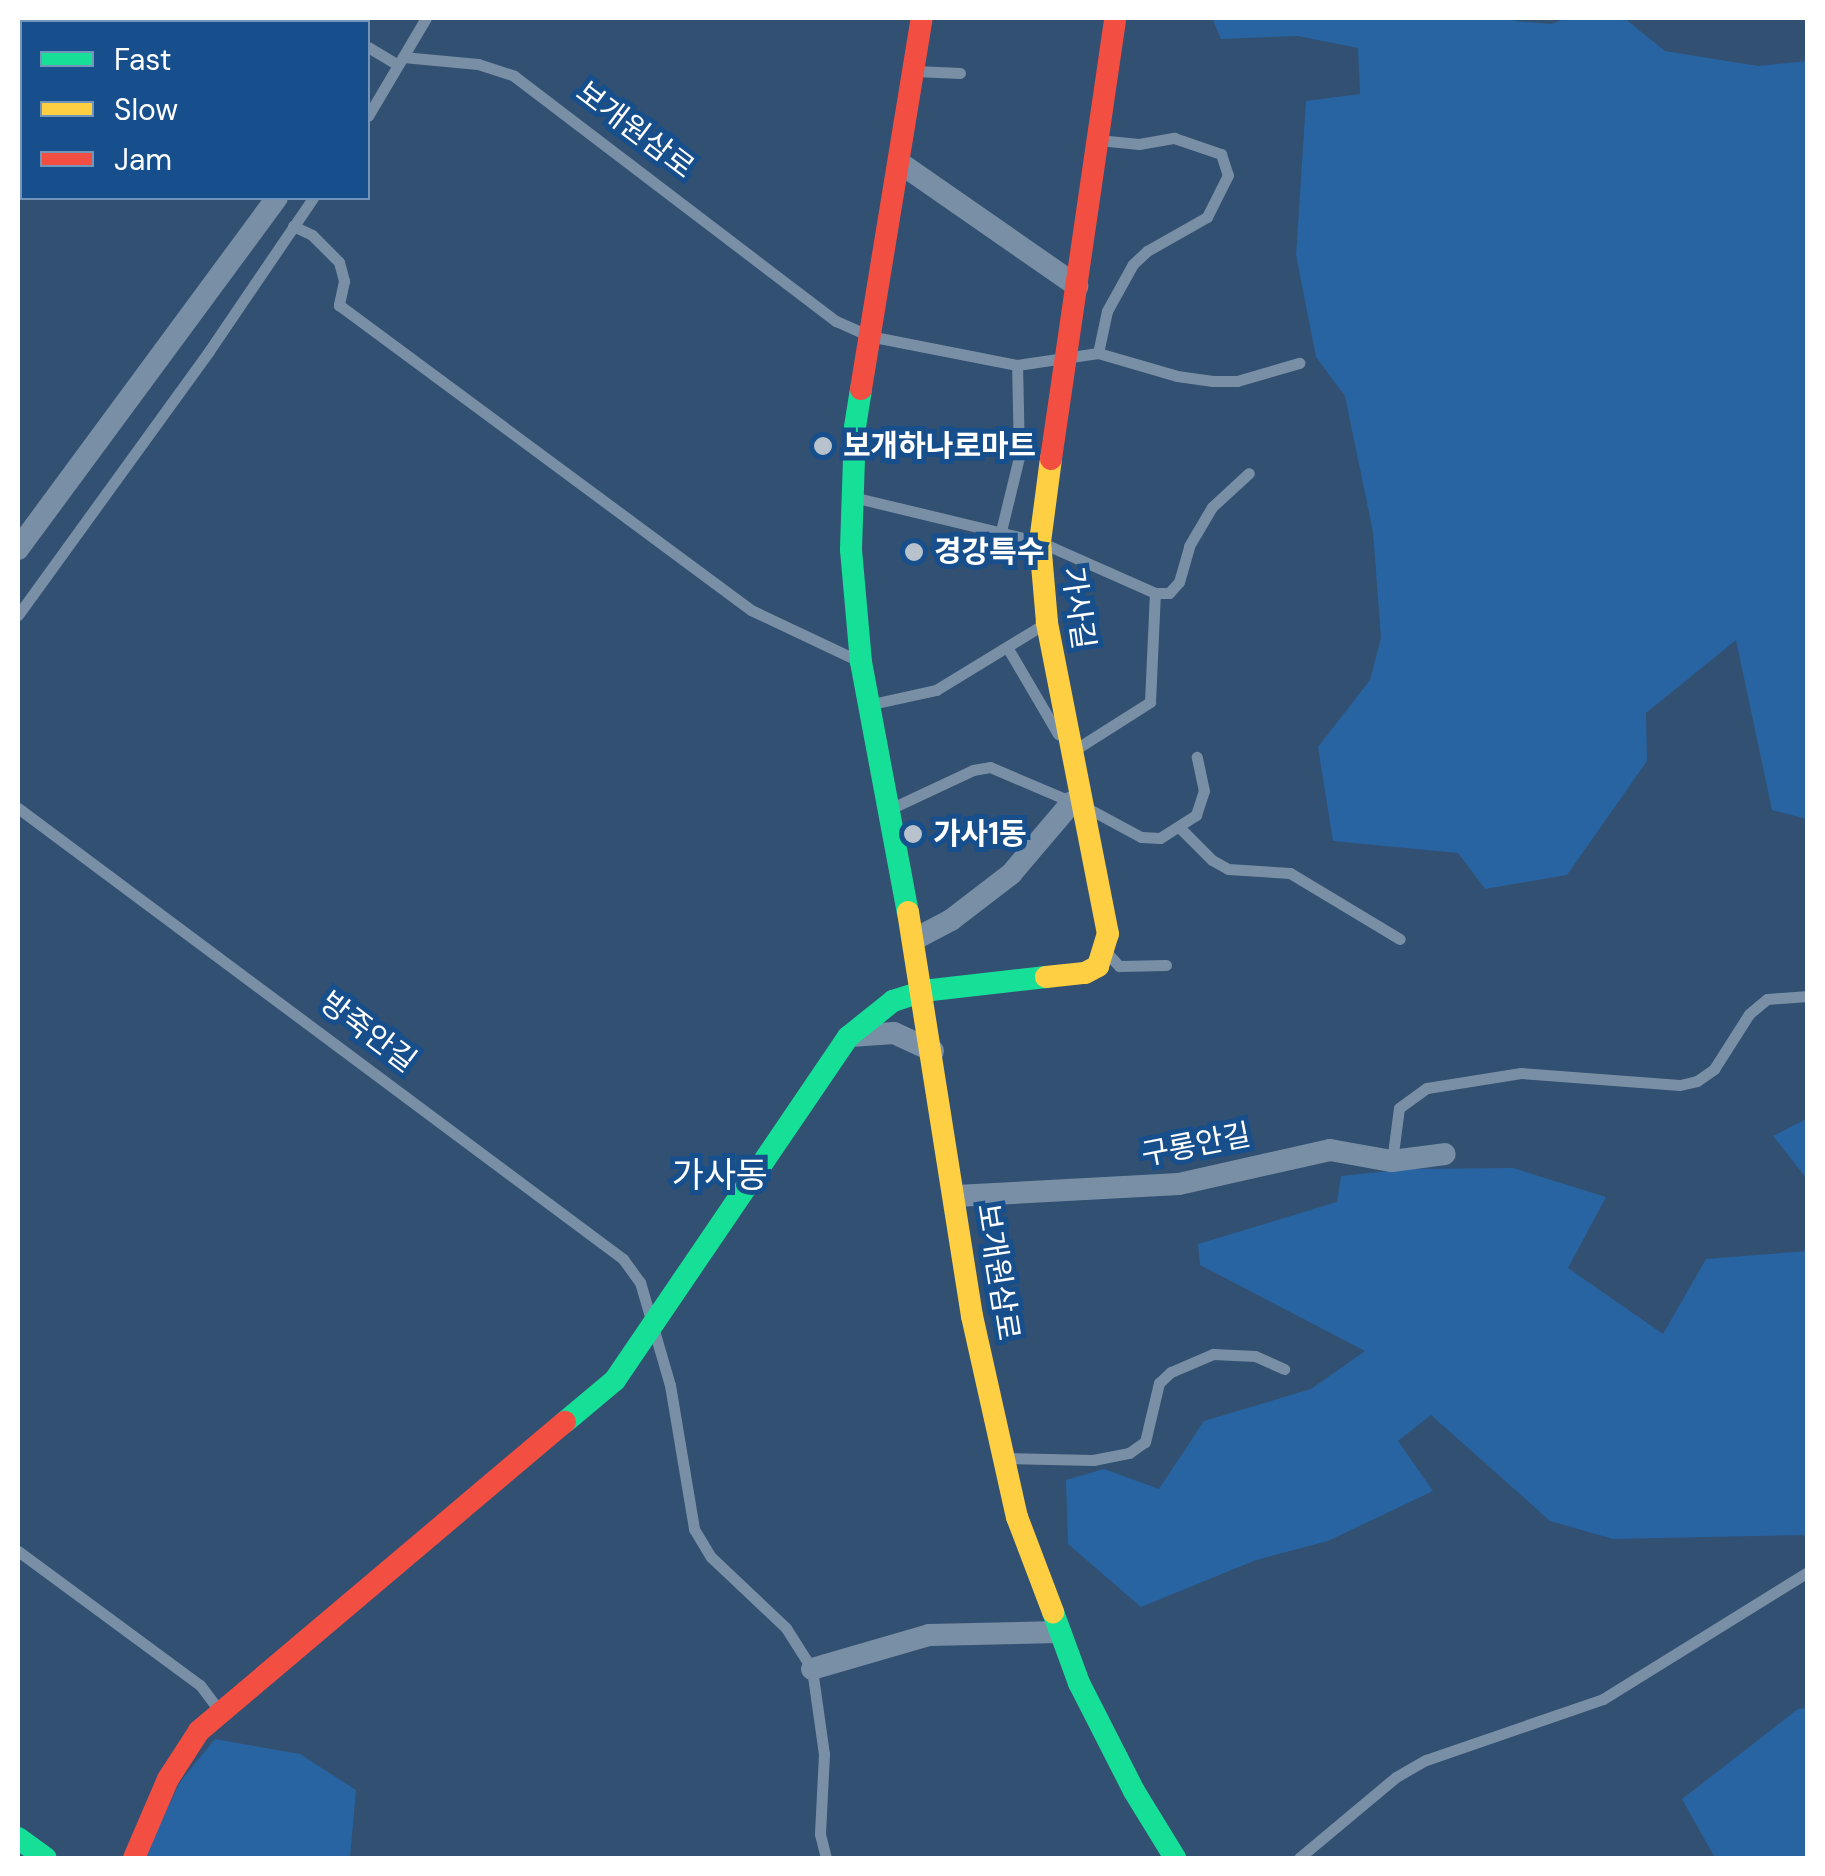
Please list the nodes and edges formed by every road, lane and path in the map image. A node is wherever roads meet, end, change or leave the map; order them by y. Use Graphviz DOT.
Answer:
graph roads {
  1 [pos="426,18"];
  2 [pos="922,18"];
  3 [pos="1115,18"];
  4 [pos="370,48"];
  5 [pos="401,61"];
  6 [pos="916,72"];
  7 [pos="960,73"];
  8 [pos="370,113"];
  9 [pos="1094,140"];
  10 [pos="900,162"];
  11 [pos="276,200"];
  12 [pos="312,200"];
  13 [pos="293,226"];
  14 [pos="1077,286"];
  15 [pos="869,336"];
  16 [pos="1098,353"];
  17 [pos="1068,354"];
  18 [pos="1299,363"];
  19 [pos="1018,365"];
  20 [pos="1248,473"];
  21 [pos="852,498"];
  22 [pos="1001,531"];
  23 [pos="1040,542"];
  24 [pos="18,550"];
  25 [pos="1155,592"];
  26 [pos="18,615"];
  27 [pos="1047,622"];
  28 [pos="1007,647"];
  29 [pos="861,662"];
  30 [pos="868,705"];
  31 [pos="1074,755"];
  32 [pos="1198,757"];
  33 [pos="1078,804"];
  34 [pos="18,808"];
  35 [pos="887,810"];
  36 [pos="1180,828"];
  37 [pos="1400,939"];
  38 [pos="913,940"];
  39 [pos="1106,952"];
  40 [pos="1166,966"];
  41 [pos="923,991"];
  42 [pos="1808,996"];
  43 [pos="848,1037"];
  44 [pos="933,1050"];
  45 [pos="1445,1154"];
  46 [pos="1392,1160"];
  47 [pos="956,1196"];
  48 [pos="654,1326"];
  49 [pos="1284,1369"];
  50 [pos="1001,1457"];
  51 [pos="18,1551"];
  52 [pos="1808,1572"];
  53 [pos="1058,1632"];
  54 [pos="812,1669"];
  55 [pos="219,1711"];
  56 [pos="18,1838"];
  57 [pos="46,1858"];
  58 [pos="134,1858"];
  59 [pos="826,1858"];
  60 [pos="1175,1858"];
  61 [pos="1298,1858"];
  1 -- 5 [label="lane"];
  2 -- 6 [label="main road, 보개원삼로"];
  3 -- 9 [label="main road, 가사길"];
  4 -- 5 [label="lane"];
  5 -- 8 [label="lane"];
  5 -- 15 [label="lane, 보개원삼로"];
  6 -- 7 [label="lane"];
  6 -- 10 [label="main road, 보개원삼로"];
  9 -- 14 [label="main road, 가사길"];
  9 -- 16 [label="lane"];
  10 -- 14 [label="street"];
  10 -- 15 [label="main road, 보개원삼로"];
  11 -- 24 [label="street"];
  12 -- 13 [label="lane"];
  13 -- 26 [label="lane"];
  13 -- 29 [label="lane"];
  14 -- 17 [label="main road, 가사길"];
  15 -- 19 [label="lane"];
  15 -- 21 [label="main road, 보개원삼로"];
  16 -- 17 [label="lane"];
  16 -- 18 [label="lane"];
  17 -- 19 [label="lane"];
  17 -- 23 [label="main road, 가사길"];
  19 -- 22 [label="lane"];
  20 -- 25 [label="lane"];
  21 -- 22 [label="lane"];
  21 -- 29 [label="main road, 보개원삼로"];
  22 -- 23 [label="lane"];
  23 -- 25 [label="lane"];
  23 -- 27 [label="main road, 가사길"];
  25 -- 31 [label="lane"];
  27 -- 28 [label="lane"];
  27 -- 31 [label="main road, 가사길"];
  28 -- 30 [label="lane"];
  28 -- 31 [label="lane"];
  29 -- 30 [label="main road, 보개원삼로"];
  30 -- 35 [label="main road, 보개원삼로"];
  31 -- 33 [label="main road, 가사길"];
  32 -- 36 [label="lane"];
  33 -- 35 [label="lane"];
  33 -- 36 [label="lane"];
  33 -- 38 [label="street"];
  33 -- 39 [label="main road, 가사길"];
  34 -- 48 [label="lane, 방죽안길"];
  35 -- 38 [label="main road, 보개원삼로"];
  36 -- 37 [label="lane"];
  38 -- 41 [label="main road, 보개원삼로"];
  39 -- 40 [label="lane"];
  39 -- 41 [label="main road"];
  41 -- 43 [label="main road"];
  41 -- 44 [label="main road, 보개원삼로"];
  42 -- 46 [label="lane"];
  43 -- 44 [label="street"];
  43 -- 48 [label="main road"];
  44 -- 47 [label="main road, 보개원삼로"];
  45 -- 46 [label="street, 구롱안길"];
  46 -- 47 [label="street, 구롱안길"];
  47 -- 50 [label="main road, 보개원삼로"];
  48 -- 54 [label="lane, 방죽안길"];
  48 -- 55 [label="main road"];
  49 -- 50 [label="lane"];
  50 -- 53 [label="main road, 보개원삼로"];
  51 -- 55 [label="lane"];
  52 -- 61 [label="lane"];
  53 -- 54 [label="street"];
  53 -- 60 [label="main road, 보개원삼로"];
  54 -- 59 [label="lane"];
  55 -- 58 [label="main road"];
  56 -- 57 [label="main road"];
}
